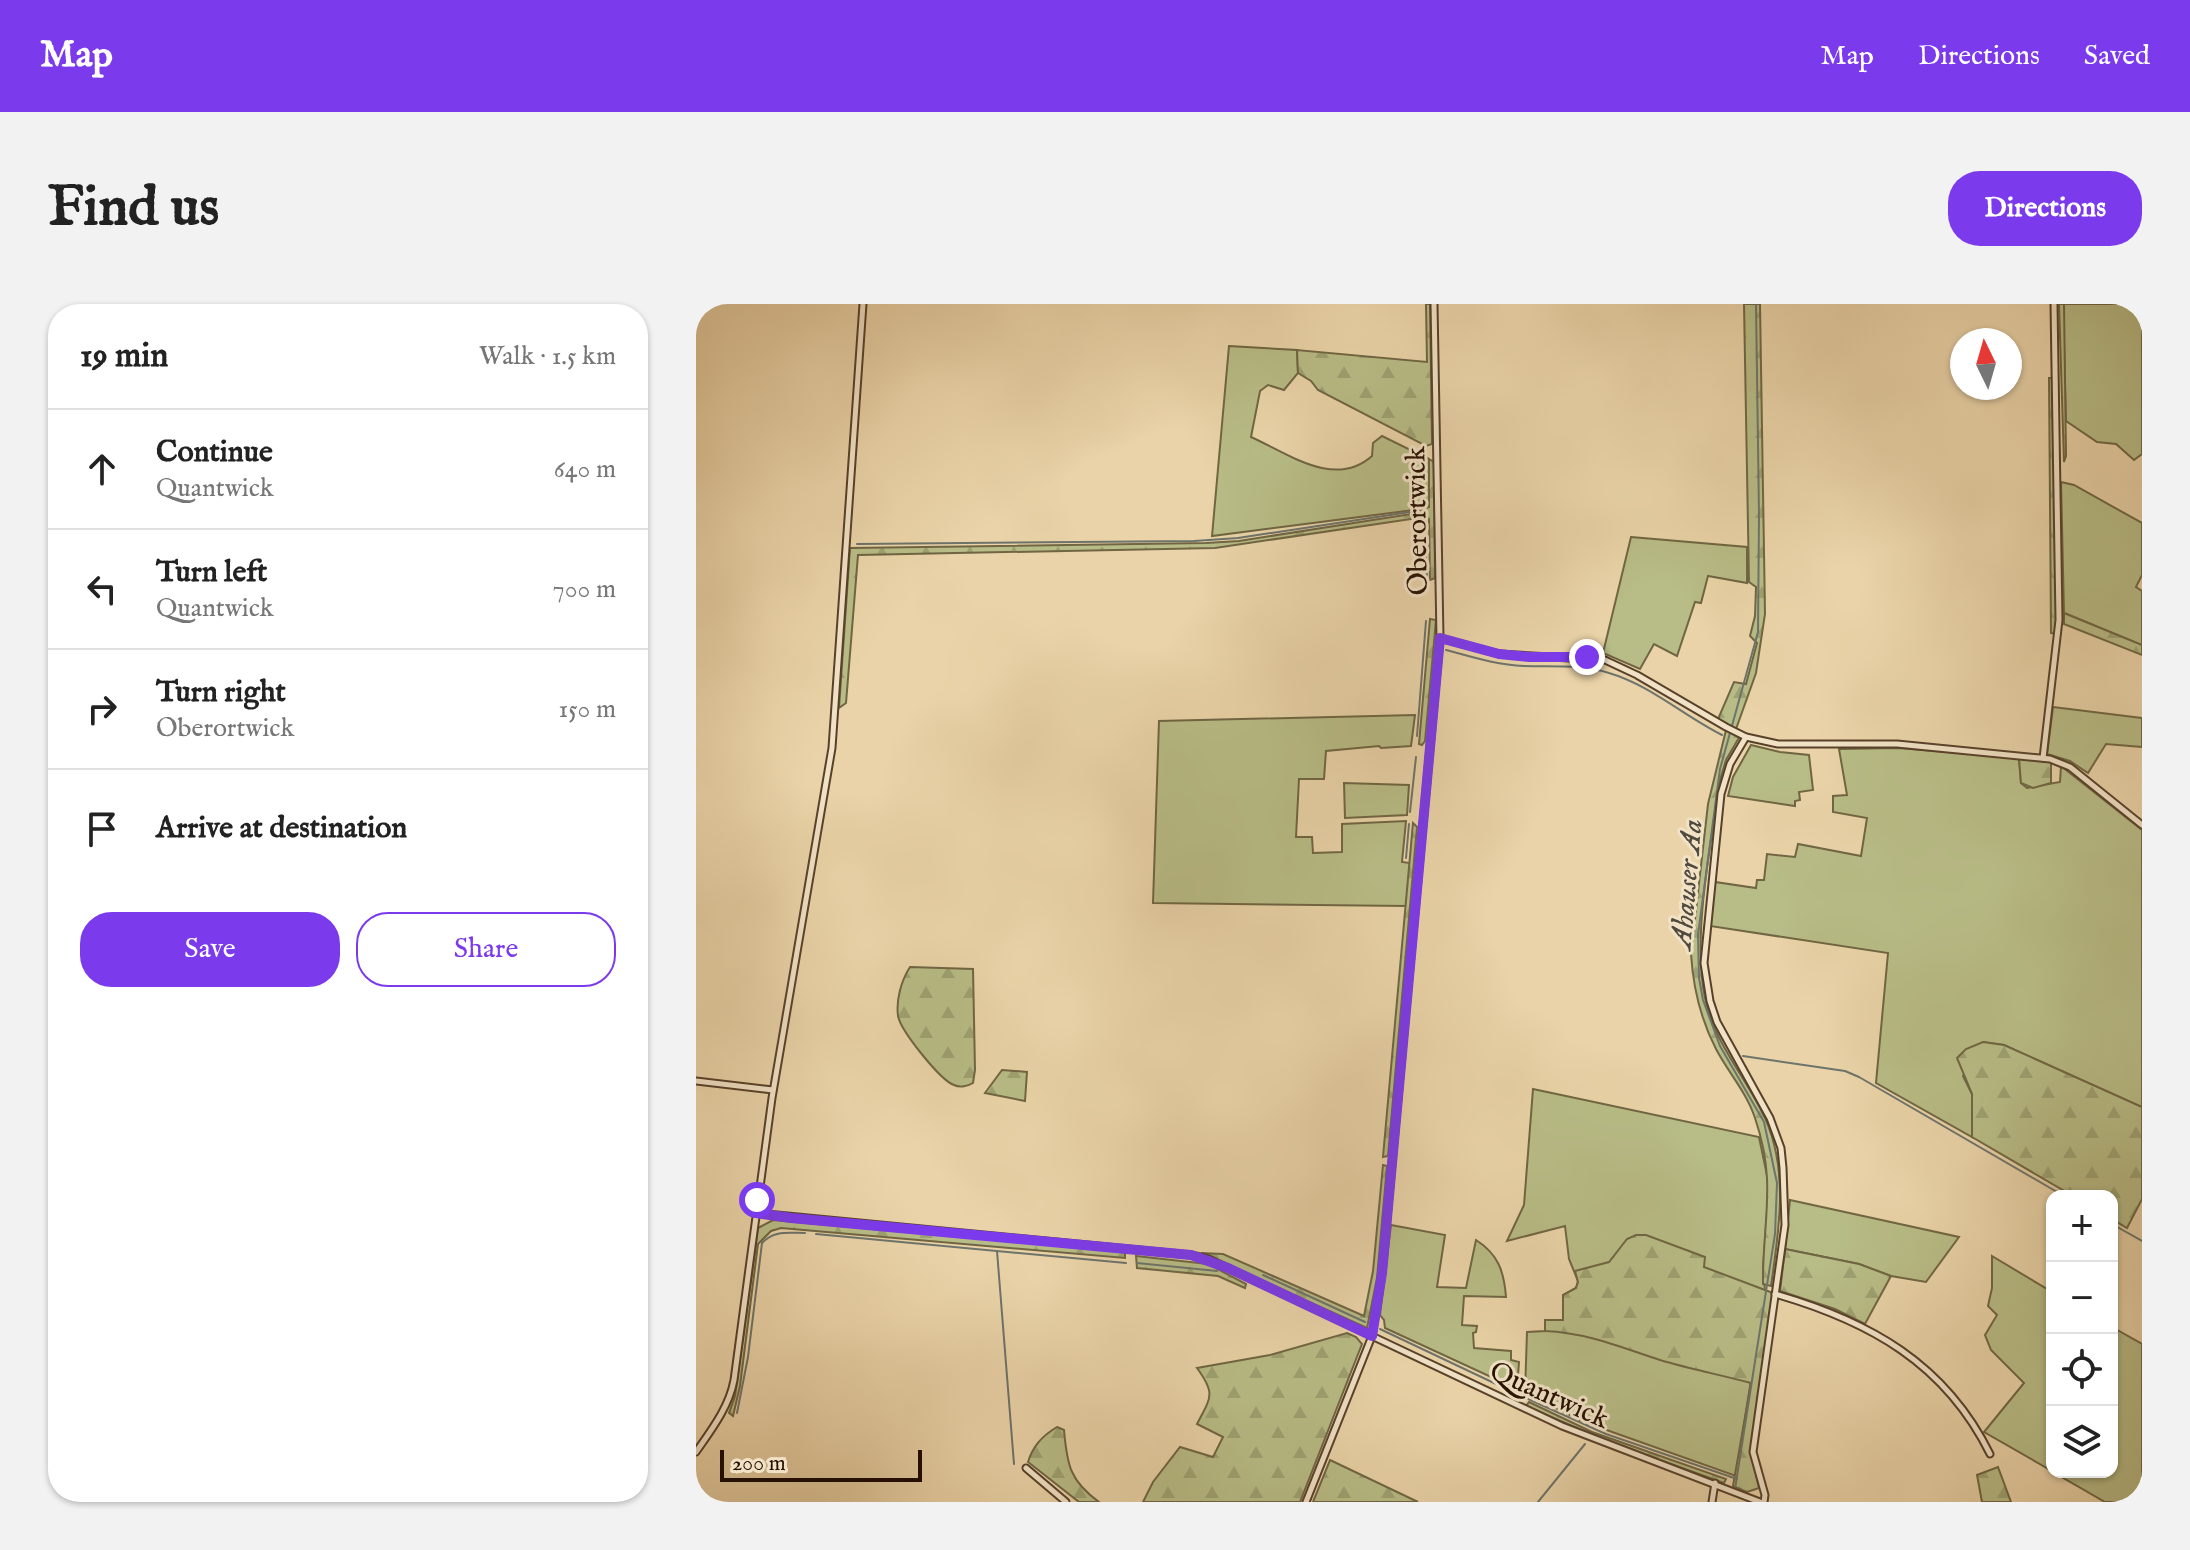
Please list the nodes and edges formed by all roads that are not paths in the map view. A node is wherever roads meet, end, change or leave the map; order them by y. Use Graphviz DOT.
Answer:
graph roads {
  1 [pos="863,304"];
  2 [pos="1434,304"];
  3 [pos="2054,304"];
  4 [pos="1440,638"];
  5 [pos="1746,737"];
  6 [pos="2043,758"];
  7 [pos="2142,825"];
  8 [pos="696,1081"];
  9 [pos="773,1090"];
  10 [pos="756,1213"];
  11 [pos="1775,1294"];
  12 [pos="1372,1336"];
  13 [pos="696,1452"];
  14 [pos="1990,1454"];
  15 [pos="1026,1468"];
  16 [pos="1715,1483"];
  17 [pos="1066,1502"];
  18 [pos="1306,1502"];
  19 [pos="1712,1502"];
  20 [pos="1762,1502"];
  1 -- 9 [label="street"];
  2 -- 4 [label="street, Oberortwick"];
  3 -- 6 [label="street"];
  4 -- 5 [label="street"];
  4 -- 12 [label="street"];
  5 -- 6 [label="street"];
  5 -- 11 [label="street"];
  6 -- 7 [label="street"];
  8 -- 9 [label="street"];
  9 -- 10 [label="street"];
  10 -- 12 [label="street, Quantwick"];
  10 -- 13 [label="street"];
  11 -- 14 [label="street"];
  11 -- 20 [label="street"];
  12 -- 16 [label="street, Quantwick"];
  12 -- 18 [label="street"];
  15 -- 17 [label="street"];
  16 -- 19 [label="street"];
  16 -- 20 [label="street, Quantwick"];
}
